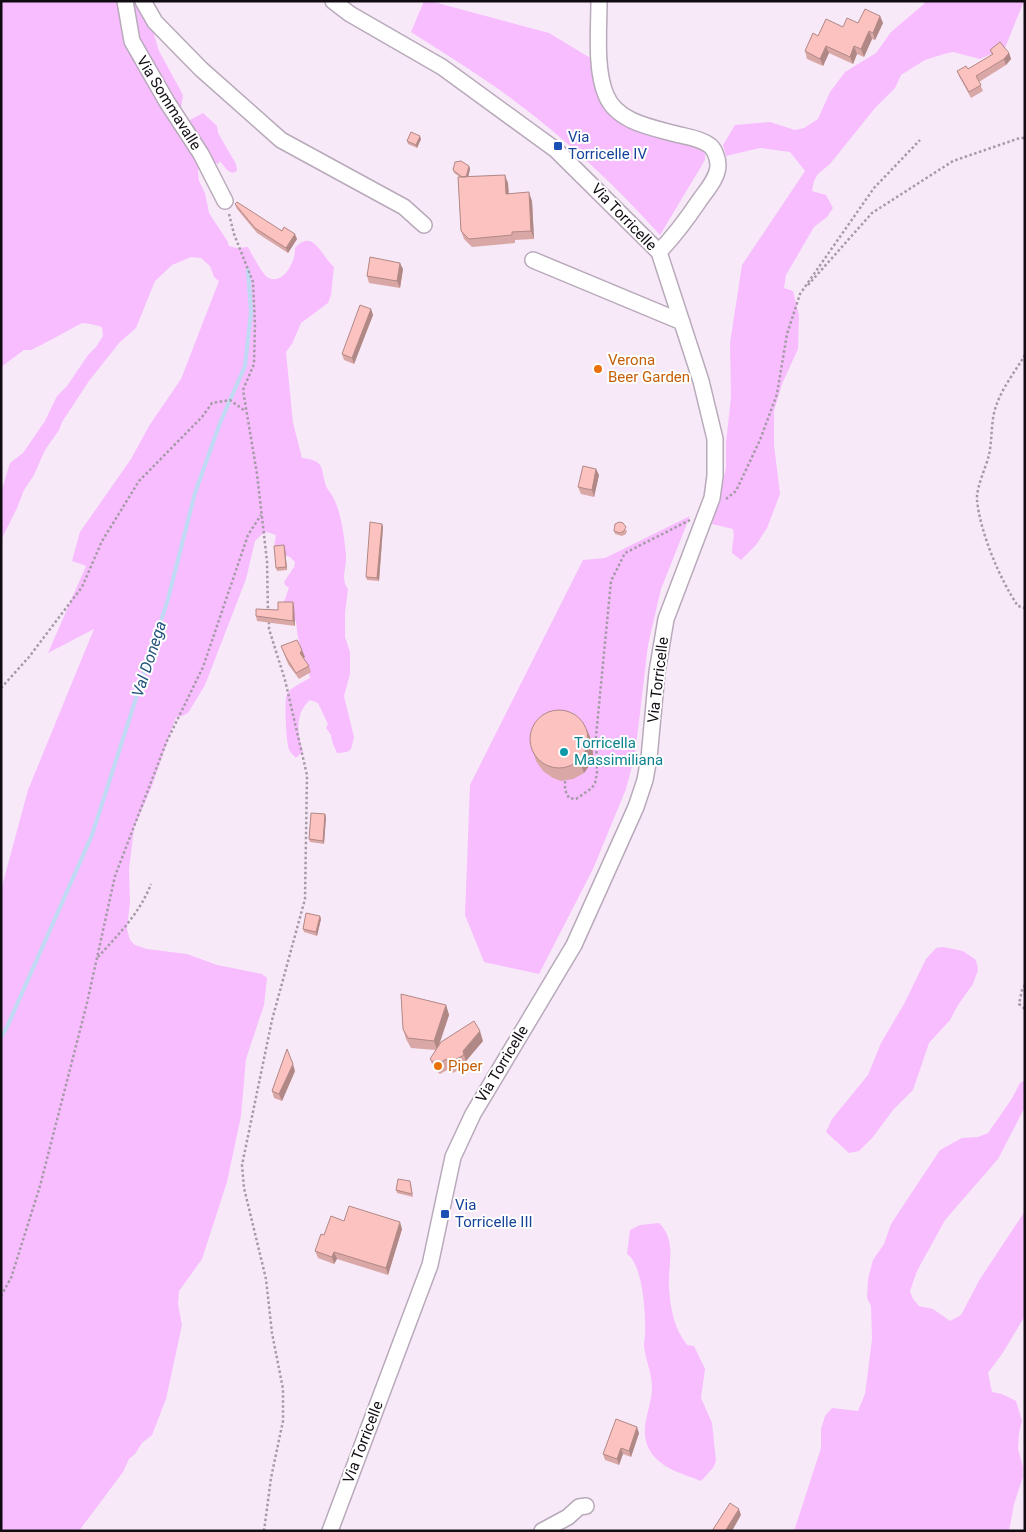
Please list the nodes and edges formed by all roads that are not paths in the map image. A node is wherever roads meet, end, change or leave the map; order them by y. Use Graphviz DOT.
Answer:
graph roads {
  1 [pos="125,1"];
  2 [pos="142,1"];
  3 [pos="333,1"];
  4 [pos="599,1"];
  5 [pos="225,201"];
  6 [pos="424,225"];
  7 [pos="659,252"];
  8 [pos="533,260"];
  9 [pos="682,322"];
  10 [pos="586,1506"];
  11 [pos="330,1531"];
  12 [pos="542,1531"];
  1 -- 5 [label="street, Via Sommavalle"];
  2 -- 6 [label="street"];
  3 -- 7 [label="street, Via Torricelle"];
  4 -- 7 [label="street"];
  7 -- 9 [label="street, Via Torricelle"];
  8 -- 9 [label="street"];
  9 -- 11 [label="street, Via Torricelle"];
  10 -- 12 [label="street"];
}
